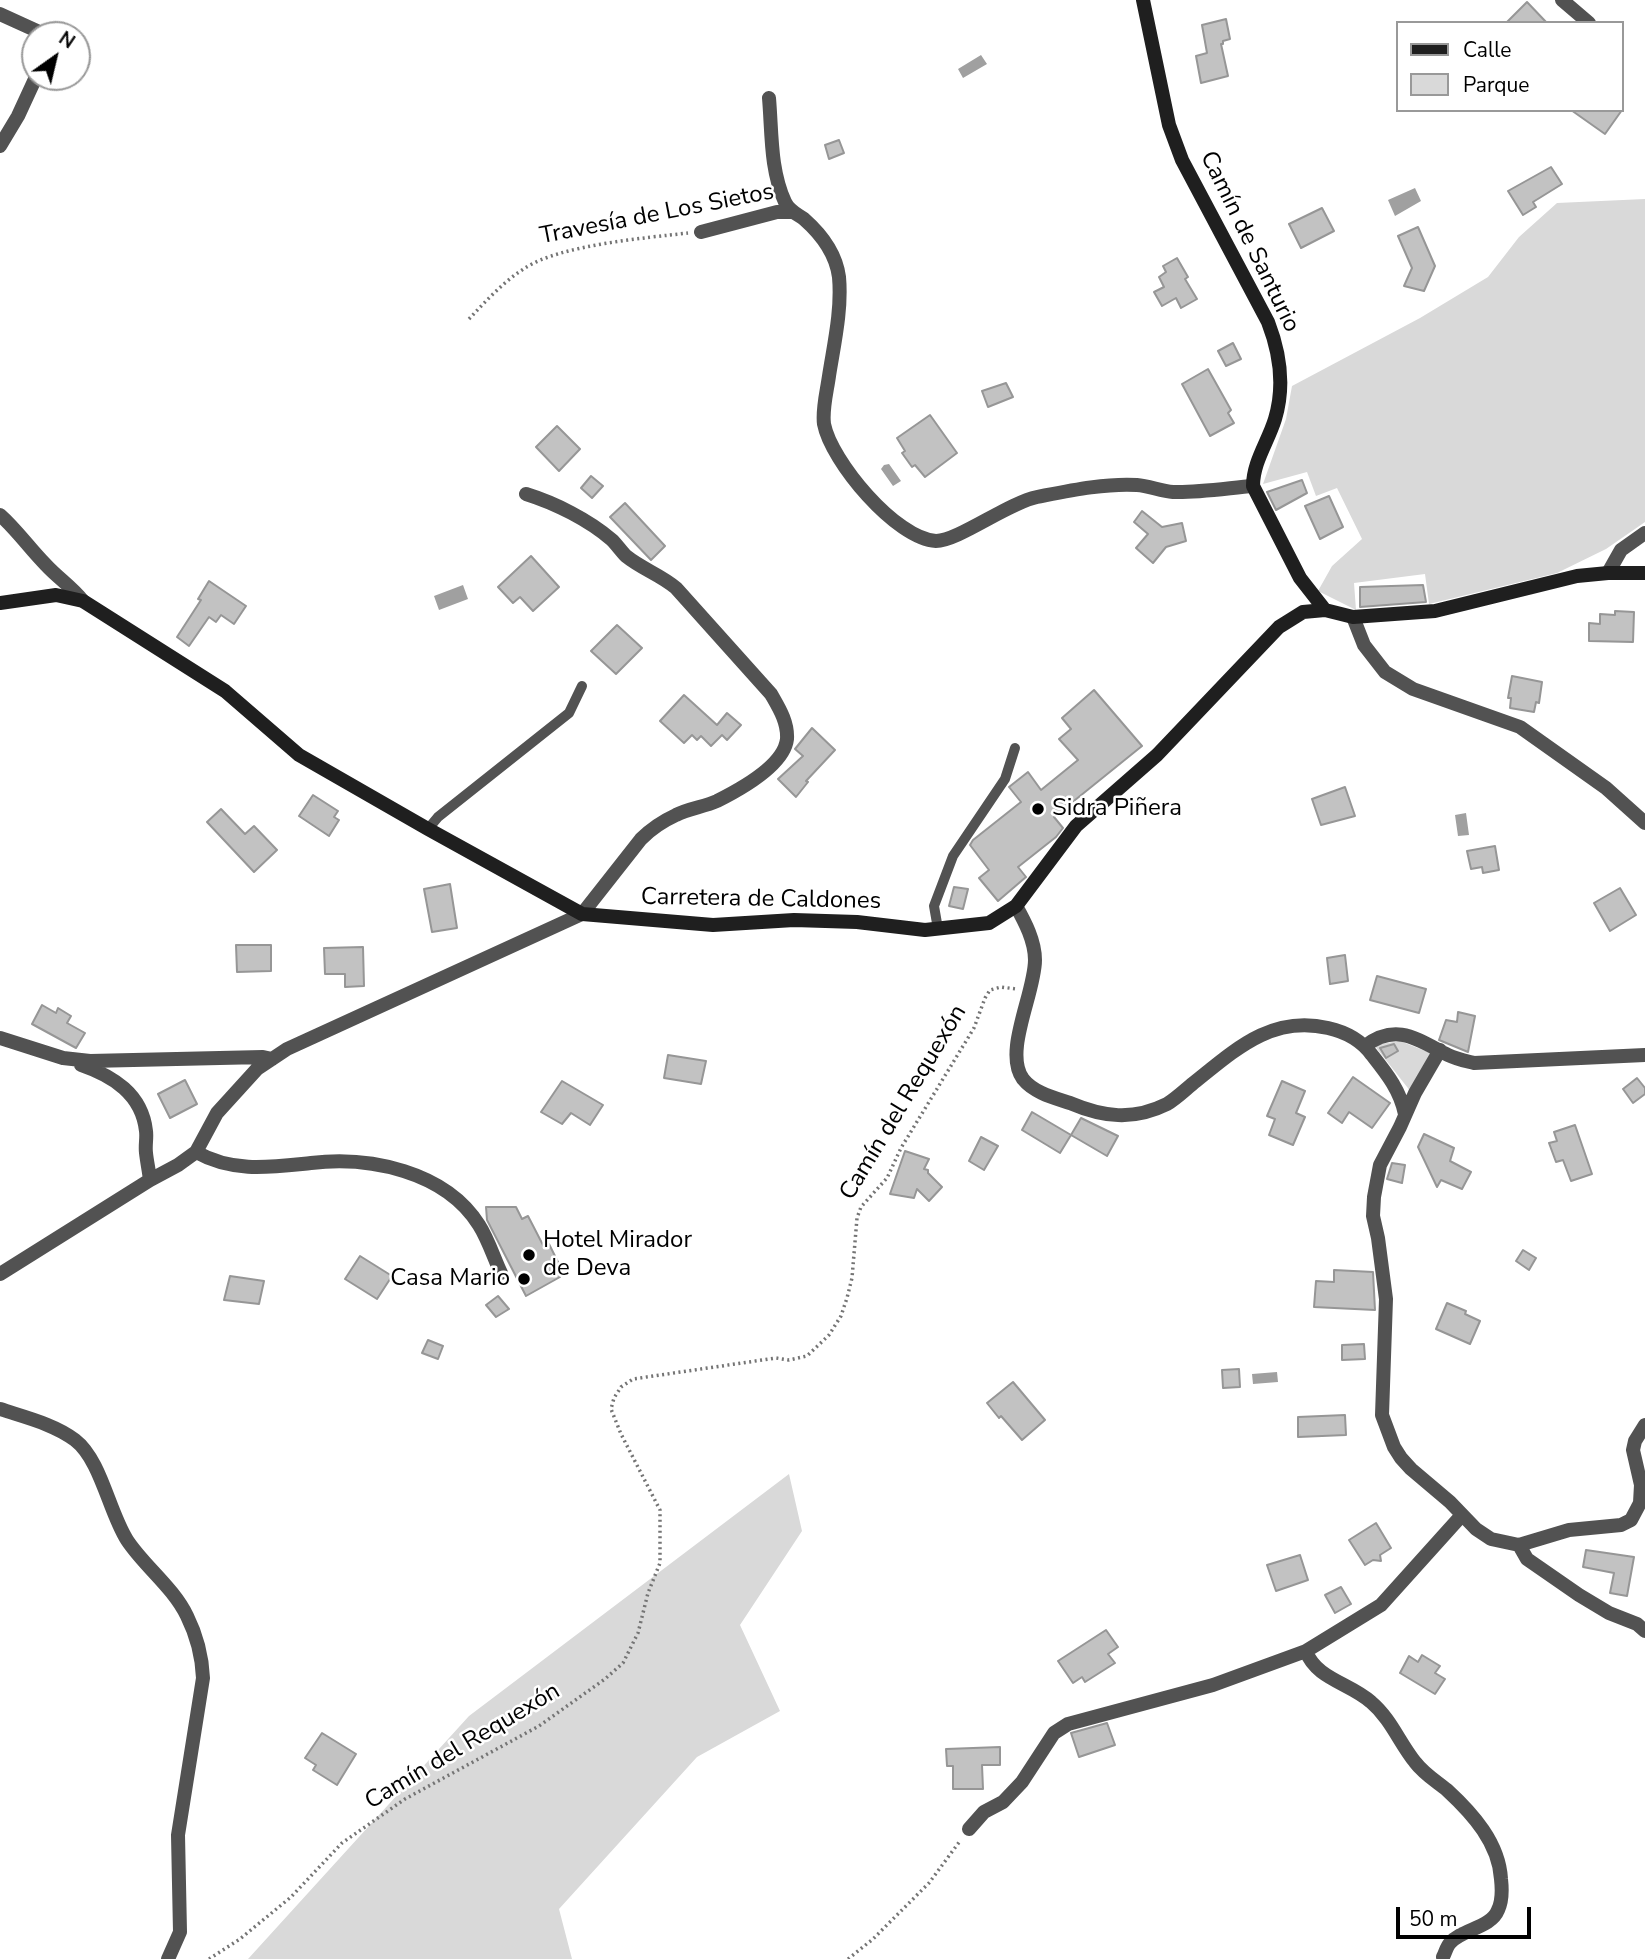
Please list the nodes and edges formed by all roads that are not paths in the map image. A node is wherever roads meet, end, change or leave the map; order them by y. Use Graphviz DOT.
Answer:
graph roads {
  1 [pos="1143,0"];
  2 [pos="1562,0"];
  3 [pos="0,14"];
  4 [pos="1587,21"];
  5 [pos="21,24"];
  6 [pos="30,91"];
  7 [pos="769,98"];
  8 [pos="0,146"];
  9 [pos="792,212"];
  10 [pos="701,232"];
  11 [pos="1252,486"];
  12 [pos="526,494"];
  13 [pos="0,515"];
  14 [pos="1645,533"];
  15 [pos="1608,573"];
  16 [pos="1645,573"];
  17 [pos="83,601"];
  18 [pos="0,603"];
  19 [pos="1325,610"];
  20 [pos="1353,618"];
  21 [pos="582,685"];
  22 [pos="1016,748"];
  23 [pos="1645,823"];
  24 [pos="428,829"];
  25 [pos="1016,906"];
  26 [pos="582,914"];
  27 [pos="937,929"];
  28 [pos="0,1038"];
  29 [pos="1365,1046"];
  30 [pos="1440,1050"];
  31 [pos="1645,1055"];
  32 [pos="63,1058"];
  33 [pos="272,1059"];
  34 [pos="1405,1114"];
  35 [pos="196,1152"];
  36 [pos="150,1180"];
  37 [pos="501,1273"];
  38 [pos="0,1274"];
  39 [pos="0,1409"];
  40 [pos="1645,1425"];
  41 [pos="1462,1515"];
  42 [pos="1519,1545"];
  43 [pos="1641,1628"];
  44 [pos="1306,1651"];
  45 [pos="970,1829"];
  46 [pos="1443,1958"];
  47 [pos="168,1959"];
  1 -- 11 [label="street, Camín de Santurio"];
  2 -- 4 [label="street"];
  3 -- 5 [label="street"];
  6 -- 8 [label="street"];
  7 -- 9 [label="street"];
  9 -- 10 [label="street, Travesía de Los Sietos"];
  9 -- 11 [label="street"];
  11 -- 19 [label="street"];
  12 -- 26 [label="street"];
  13 -- 17 [label="street"];
  14 -- 15 [label="street"];
  15 -- 16 [label="street"];
  15 -- 20 [label="street"];
  17 -- 18 [label="street, Carretera de Caldones"];
  17 -- 24 [label="street, Carretera de Caldones"];
  19 -- 20 [label="street"];
  19 -- 25 [label="street, Carretera de Caldones"];
  20 -- 23 [label="street"];
  21 -- 24 [label="lane"];
  22 -- 27 [label="lane"];
  24 -- 26 [label="street, Carretera de Caldones"];
  25 -- 27 [label="street, Carretera de Caldones"];
  25 -- 29 [label="street"];
  26 -- 27 [label="street, Carretera de Caldones"];
  26 -- 33 [label="street"];
  28 -- 32 [label="street"];
  29 -- 30 [label="street"];
  29 -- 34 [label="street"];
  30 -- 31 [label="street"];
  30 -- 34 [label="street"];
  32 -- 33 [label="street"];
  32 -- 36 [label="street"];
  33 -- 35 [label="street"];
  34 -- 41 [label="street"];
  35 -- 36 [label="street"];
  35 -- 37 [label="street"];
  36 -- 38 [label="street"];
  39 -- 47 [label="street"];
  40 -- 42 [label="street"];
  41 -- 42 [label="street"];
  41 -- 44 [label="street"];
  42 -- 43 [label="street"];
  44 -- 45 [label="street"];
  44 -- 46 [label="street"];
}
